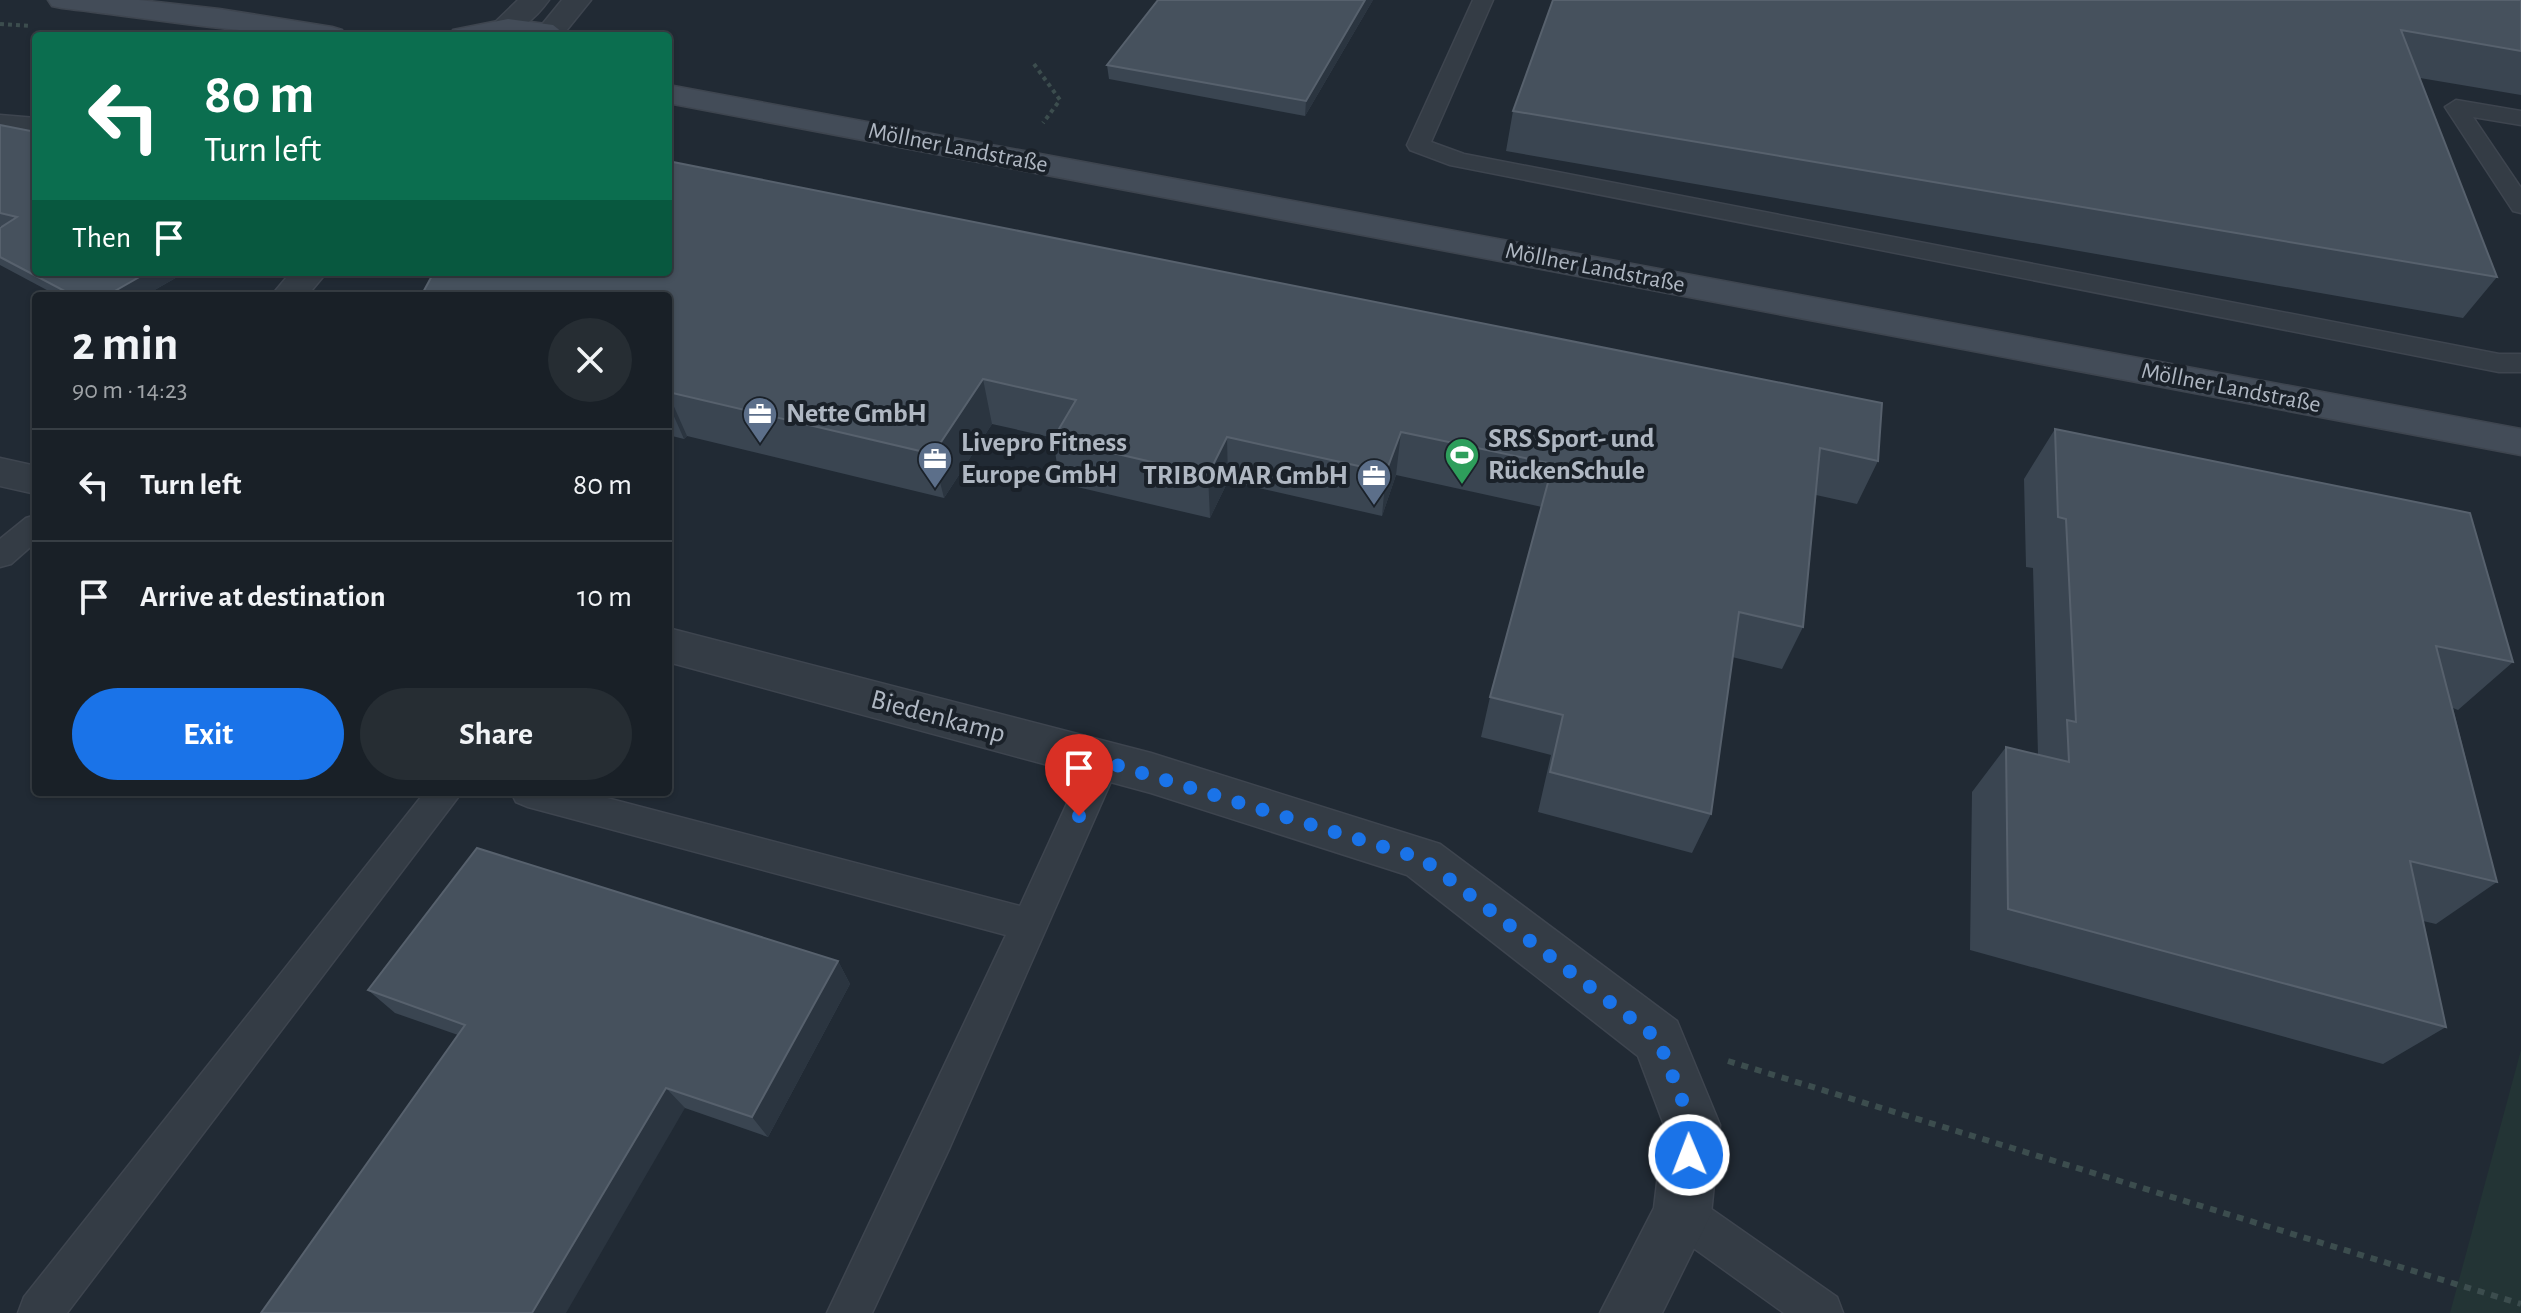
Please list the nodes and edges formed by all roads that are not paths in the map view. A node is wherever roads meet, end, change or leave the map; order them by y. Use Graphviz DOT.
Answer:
graph roads {
  1 [pos="62,0"];
  2 [pos="535,0"];
  3 [pos="577,0"];
  4 [pos="1483,0"];
  5 [pos="504,27"];
  6 [pos="308,32"];
  7 [pos="481,32"];
  8 [pos="540,32"];
  9 [pos="553,32"];
  10 [pos="672,95"];
  11 [pos="2521,118"];
  12 [pos="0,122"];
  13 [pos="32,125"];
  14 [pos="2521,206"];
  15 [pos="2521,363"];
  16 [pos="2521,442"];
  17 [pos="0,472"];
  18 [pos="32,479"];
  19 [pos="32,529"];
  20 [pos="0,556"];
  21 [pos="672,646"];
  22 [pos="1103,761"];
  23 [pos="442,796"];
  24 [pos="543,796"];
  25 [pos="1030,925"];
  26 [pos="1682,1214"];
  27 [pos="40,1313"];
  28 [pos="849,1313"];
  29 [pos="1630,1313"];
  30 [pos="1821,1313"];
  1 -- 6 [label="main road"];
  2 -- 5 [label="street"];
  3 -- 9 [label="street"];
  4 -- 15 [label="lane"];
  5 -- 7 [label="main road"];
  5 -- 8 [label="main road"];
  10 -- 16 [label="main road, Möllner Landstraße"];
  11 -- 14 [label="lane"];
  12 -- 13 [label="lane"];
  17 -- 18 [label="street"];
  19 -- 20 [label="lane"];
  21 -- 22 [label="street, Biedenkamp"];
  22 -- 25 [label="lane"];
  22 -- 26 [label="street, Biedenkamp"];
  23 -- 27 [label="lane"];
  24 -- 25 [label="lane"];
  25 -- 28 [label="lane"];
  26 -- 29 [label="street"];
  26 -- 30 [label="lane"];
}
